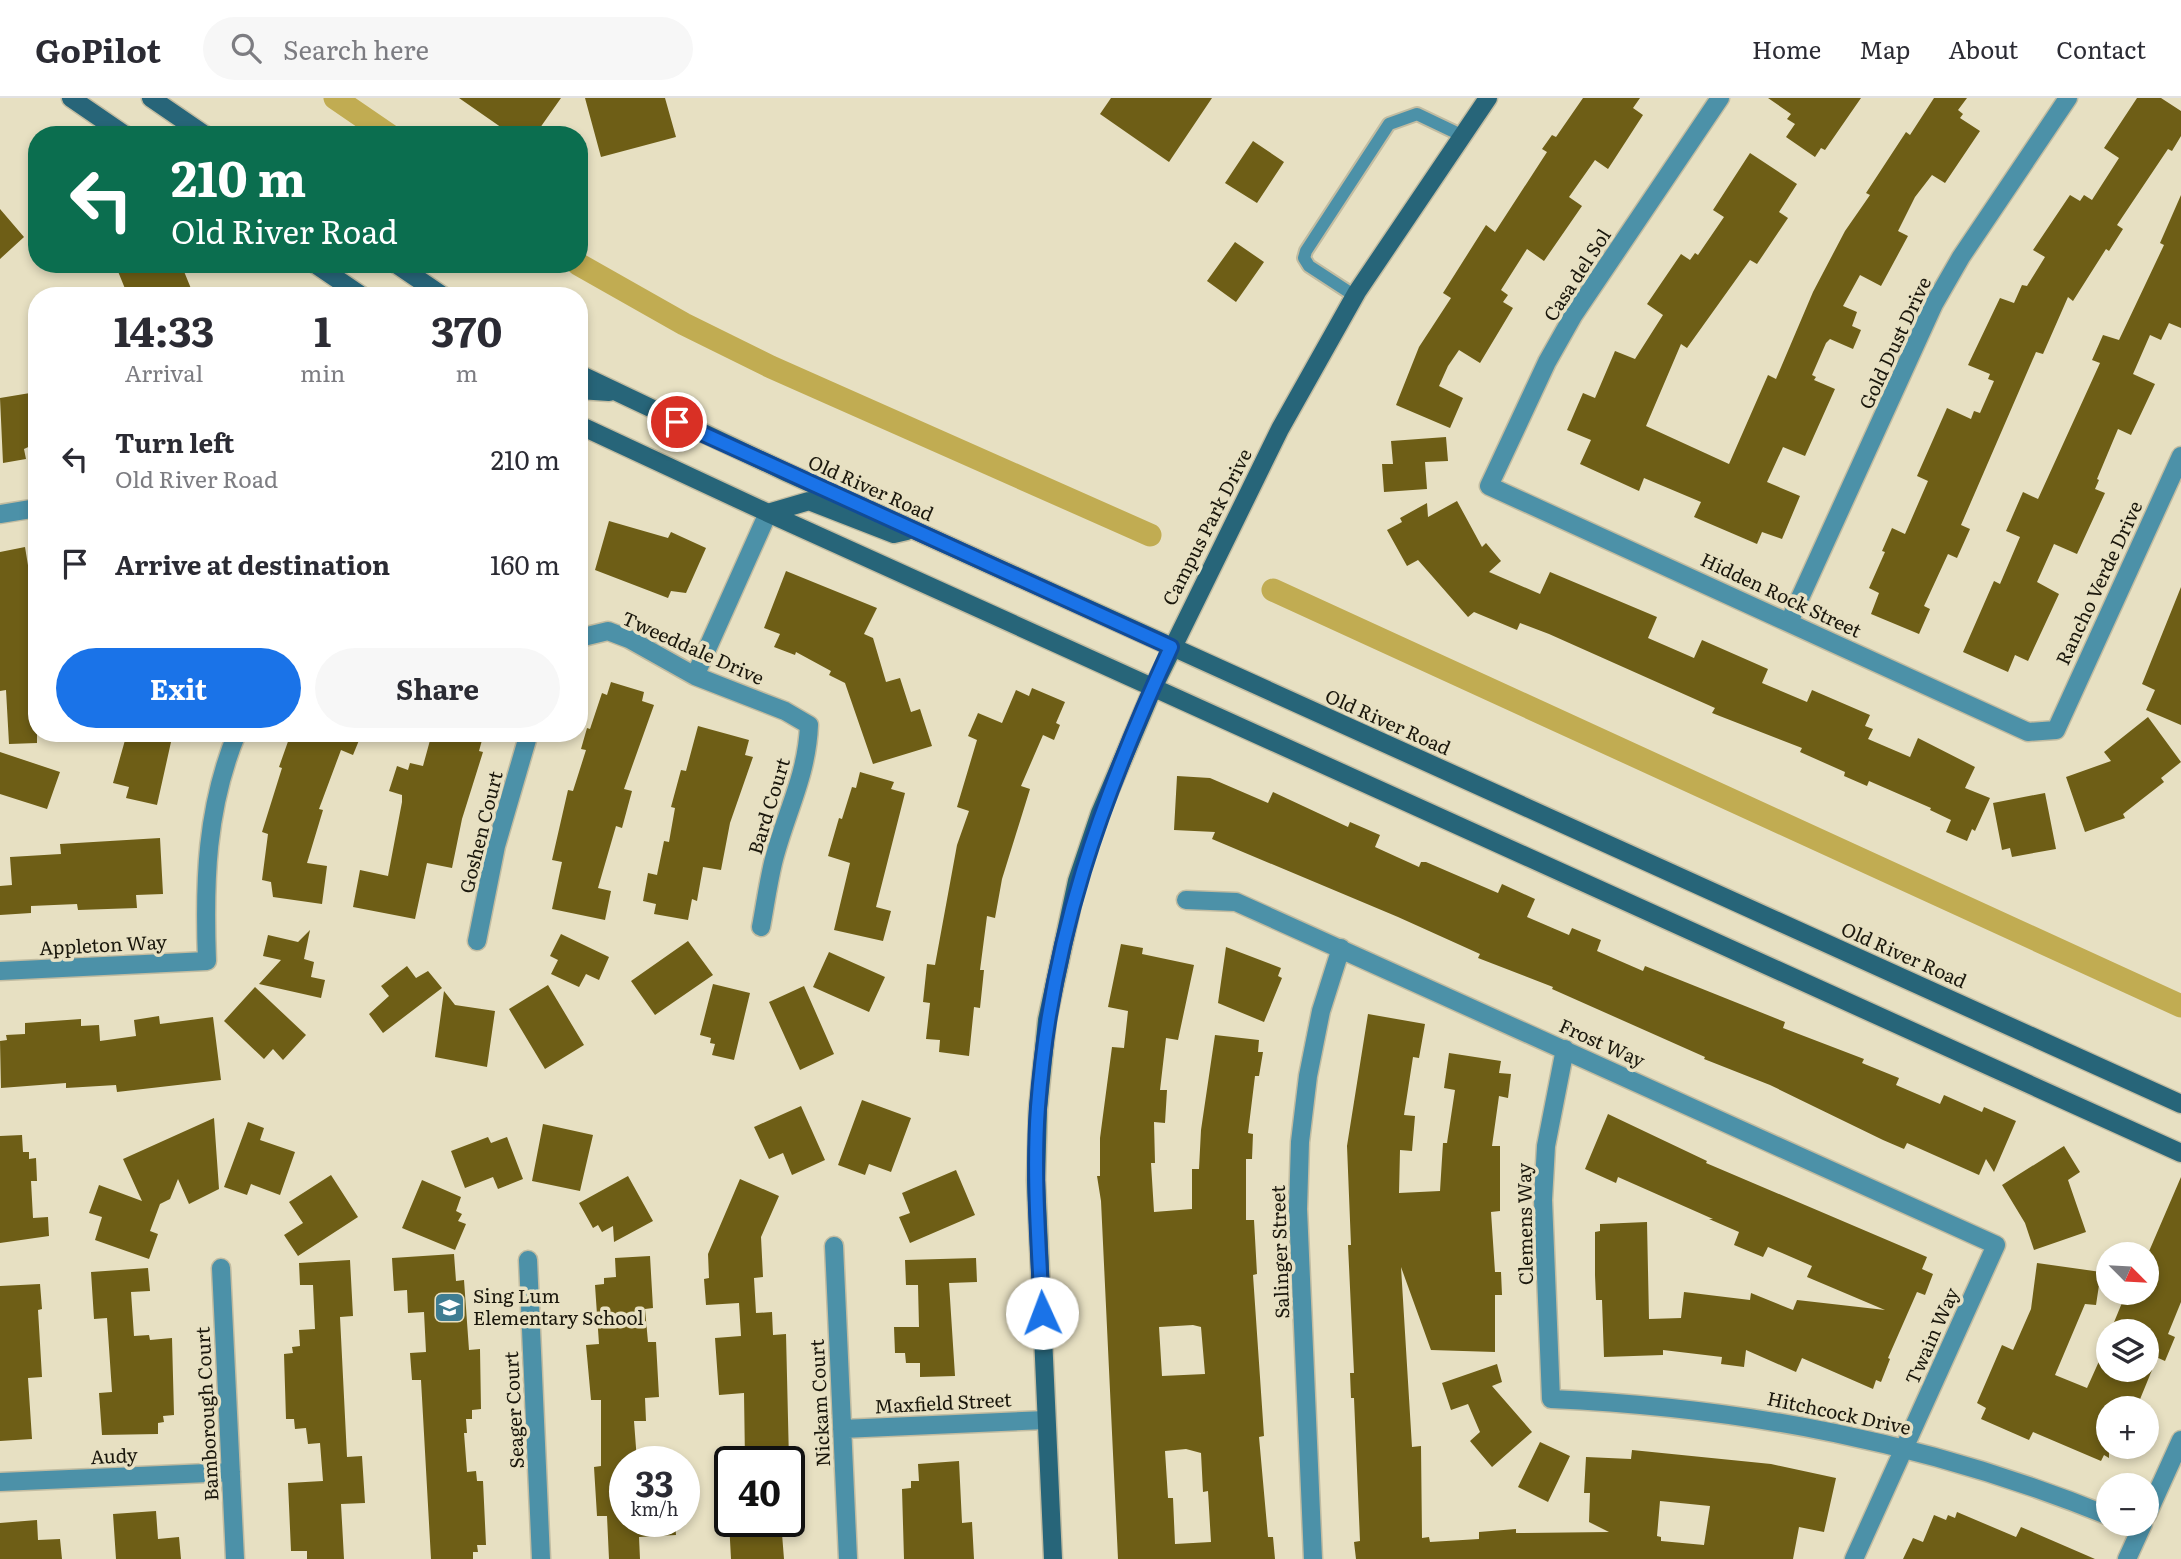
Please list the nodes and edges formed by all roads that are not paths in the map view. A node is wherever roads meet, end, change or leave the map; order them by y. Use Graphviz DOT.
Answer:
graph roads {
  1 [pos="71,98"];
  2 [pos="151,98"];
  3 [pos="1489,98"];
  4 [pos="1720,98"];
  5 [pos="2068,98"];
  6 [pos="112,126"];
  7 [pos="192,126"];
  8 [pos="1463,136"];
  9 [pos="328,273"];
  10 [pos="409,273"];
  11 [pos="349,287"];
  12 [pos="430,287"];
  13 [pos="1355,296"];
  14 [pos="588,379"];
  15 [pos="588,391"];
  16 [pos="616,393"];
  17 [pos="588,429"];
  18 [pos="2181,456"];
  19 [pos="1489,486"];
  20 [pos="28,509"];
  21 [pos="768,513"];
  22 [pos="0,514"];
  23 [pos="914,530"];
  24 [pos="1789,622"];
  25 [pos="588,635"];
  26 [pos="1171,647"];
  27 [pos="695,676"];
  28 [pos="1153,688"];
  29 [pos="785,711"];
  30 [pos="2056,730"];
  31 [pos="234,742"];
  32 [pos="526,742"];
  33 [pos="1186,900"];
  34 [pos="761,928"];
  35 [pos="477,941"];
  36 [pos="1340,948"];
  37 [pos="0,971"];
  38 [pos="1565,1049"];
  39 [pos="2181,1104"];
  40 [pos="2181,1153"];
  41 [pos="1996,1245"];
  42 [pos="834,1246"];
  43 [pos="528,1260"];
  44 [pos="221,1268"];
  45 [pos="1551,1399"];
  46 [pos="1046,1420"];
  47 [pos="842,1429"];
  48 [pos="2181,1440"];
  49 [pos="1905,1447"];
  50 [pos="231,1472"];
  51 [pos="0,1482"];
  52 [pos="2159,1485"];
  53 [pos="2096,1511"];
  54 [pos="2135,1536"];
  55 [pos="235,1559"];
  56 [pos="541,1559"];
  57 [pos="848,1559"];
  58 [pos="1053,1559"];
  59 [pos="1314,1559"];
  60 [pos="1854,1559"];
  61 [pos="2127,1559"];
  1 -- 6 [label="main road"];
  2 -- 7 [label="main road"];
  3 -- 8 [label="main road, Campus Park Drive"];
  4 -- 19 [label="street, Casa del Sol"];
  5 -- 24 [label="street, Gold Dust Drive"];
  8 -- 13 [label="main road, Campus Park Drive"];
  8 -- 13 [label="lane"];
  9 -- 11 [label="main road"];
  10 -- 12 [label="main road"];
  13 -- 26 [label="main road, Campus Park Drive"];
  14 -- 16 [label="main road, Old River Road"];
  15 -- 16 [label="main road"];
  16 -- 23 [label="main road, Old River Road"];
  17 -- 21 [label="main road"];
  18 -- 30 [label="street, Rancho Verde Drive"];
  19 -- 24 [label="street, Hidden Rock Street"];
  20 -- 22 [label="street"];
  21 -- 23 [label="main road"];
  21 -- 27 [label="street"];
  21 -- 28 [label="main road"];
  23 -- 26 [label="main road, Old River Road"];
  24 -- 30 [label="street, Hidden Rock Street"];
  25 -- 27 [label="street, Tweeddale Drive"];
  26 -- 28 [label="main road, Campus Park Drive"];
  26 -- 39 [label="main road, Old River Road"];
  27 -- 29 [label="street, Tweeddale Drive"];
  28 -- 40 [label="main road"];
  28 -- 46 [label="main road, Campus Park Drive"];
  29 -- 34 [label="street, Bard Court"];
  31 -- 37 [label="street, Appleton Way"];
  32 -- 35 [label="street, Goshen Court"];
  33 -- 36 [label="street, Frost Way"];
  36 -- 38 [label="street, Frost Way"];
  36 -- 59 [label="street, Salinger Street"];
  38 -- 41 [label="street, Frost Way"];
  38 -- 45 [label="street, Clemens Way"];
  41 -- 49 [label="street, Twain Way"];
  42 -- 47 [label="street, Nickam Court"];
  43 -- 56 [label="street, Seager Court"];
  44 -- 50 [label="street, Bamborough Court"];
  45 -- 49 [label="street, Hitchcock Drive"];
  46 -- 47 [label="street, Maxfield Street"];
  46 -- 58 [label="main road, Campus Park Drive"];
  47 -- 57 [label="street, Nickam Court"];
  48 -- 52 [label="street"];
  49 -- 53 [label="street, Hitchcock Drive"];
  49 -- 60 [label="street, Twain Way"];
  50 -- 51 [label="street, Audy"];
  50 -- 55 [label="street, Bamborough Court"];
  54 -- 61 [label="street"];
}
